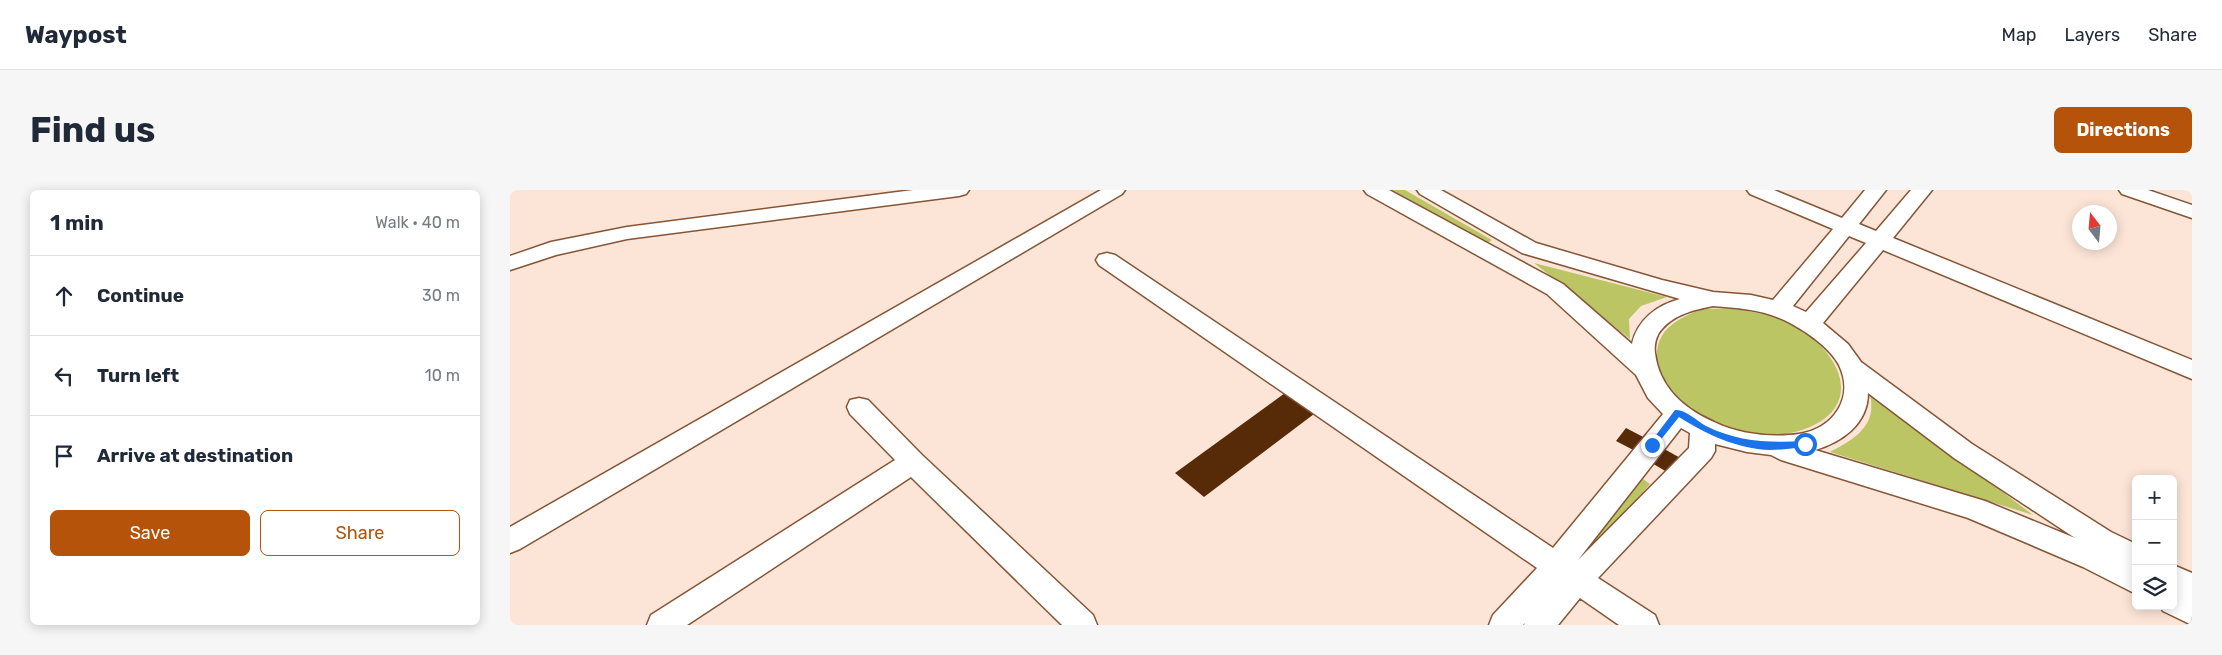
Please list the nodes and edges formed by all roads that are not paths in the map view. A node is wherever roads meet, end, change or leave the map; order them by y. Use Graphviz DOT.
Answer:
graph roads {
  1 [pos="959,190"];
  2 [pos="1115,190"];
  3 [pos="1374,190"];
  4 [pos="1427,190"];
  5 [pos="1757,190"];
  6 [pos="1876,190"];
  7 [pos="1922,190"];
  8 [pos="2129,190"];
  9 [pos="2192,212"];
  10 [pos="1846,227"];
  11 [pos="1879,240"];
  12 [pos="1529,248"];
  13 [pos="1107,260"];
  14 [pos="510,263"];
  15 [pos="1510,264"];
  16 [pos="1713,299"];
  17 [pos="1778,309"];
  18 [pos="1809,324"];
  19 [pos="1851,367"];
  20 [pos="1644,369"];
  21 [pos="2192,370"];
  22 [pos="859,407"];
  23 [pos="1678,413"];
  24 [pos="1703,428"];
  25 [pos="1769,446"];
  26 [pos="913,462"];
  27 [pos="510,541"];
  28 [pos="2097,549"];
  29 [pos="2132,557"];
  30 [pos="1566,573"];
  31 [pos="2132,579"];
  32 [pos="2177,580"];
  33 [pos="2192,587"];
  34 [pos="2177,604"];
  35 [pos="2192,612"];
  36 [pos="662,625"];
  37 [pos="1082,625"];
  38 [pos="1504,625"];
  39 [pos="1539,625"];
  40 [pos="1644,625"];
  1 -- 14 [label="street"];
  2 -- 27 [label="street"];
  3 -- 15 [label="street"];
  4 -- 12 [label="street"];
  5 -- 10 [label="street"];
  6 -- 10 [label="street"];
  7 -- 11 [label="street"];
  8 -- 9 [label="street"];
  10 -- 11 [label="street"];
  10 -- 17 [label="street"];
  11 -- 18 [label="street"];
  11 -- 21 [label="street"];
  12 -- 15 [label="street"];
  12 -- 16 [label="street"];
  13 -- 30 [label="street"];
  15 -- 20 [label="street"];
  16 -- 17 [label="street"];
  16 -- 20 [label="street"];
  17 -- 18 [label="street"];
  18 -- 19 [label="street"];
  19 -- 25 [label="street"];
  19 -- 28 [label="street"];
  20 -- 23 [label="street"];
  22 -- 26 [label="street"];
  23 -- 24 [label="street"];
  23 -- 30 [label="street"];
  24 -- 25 [label="street"];
  24 -- 30 [label="street"];
  25 -- 28 [label="street"];
  26 -- 36 [label="street"];
  26 -- 37 [label="street"];
  28 -- 29 [label="street"];
  28 -- 31 [label="street"];
  30 -- 38 [label="street"];
  30 -- 39 [label="street"];
  30 -- 40 [label="street"];
  32 -- 33 [label="street"];
  34 -- 35 [label="street"];
}
